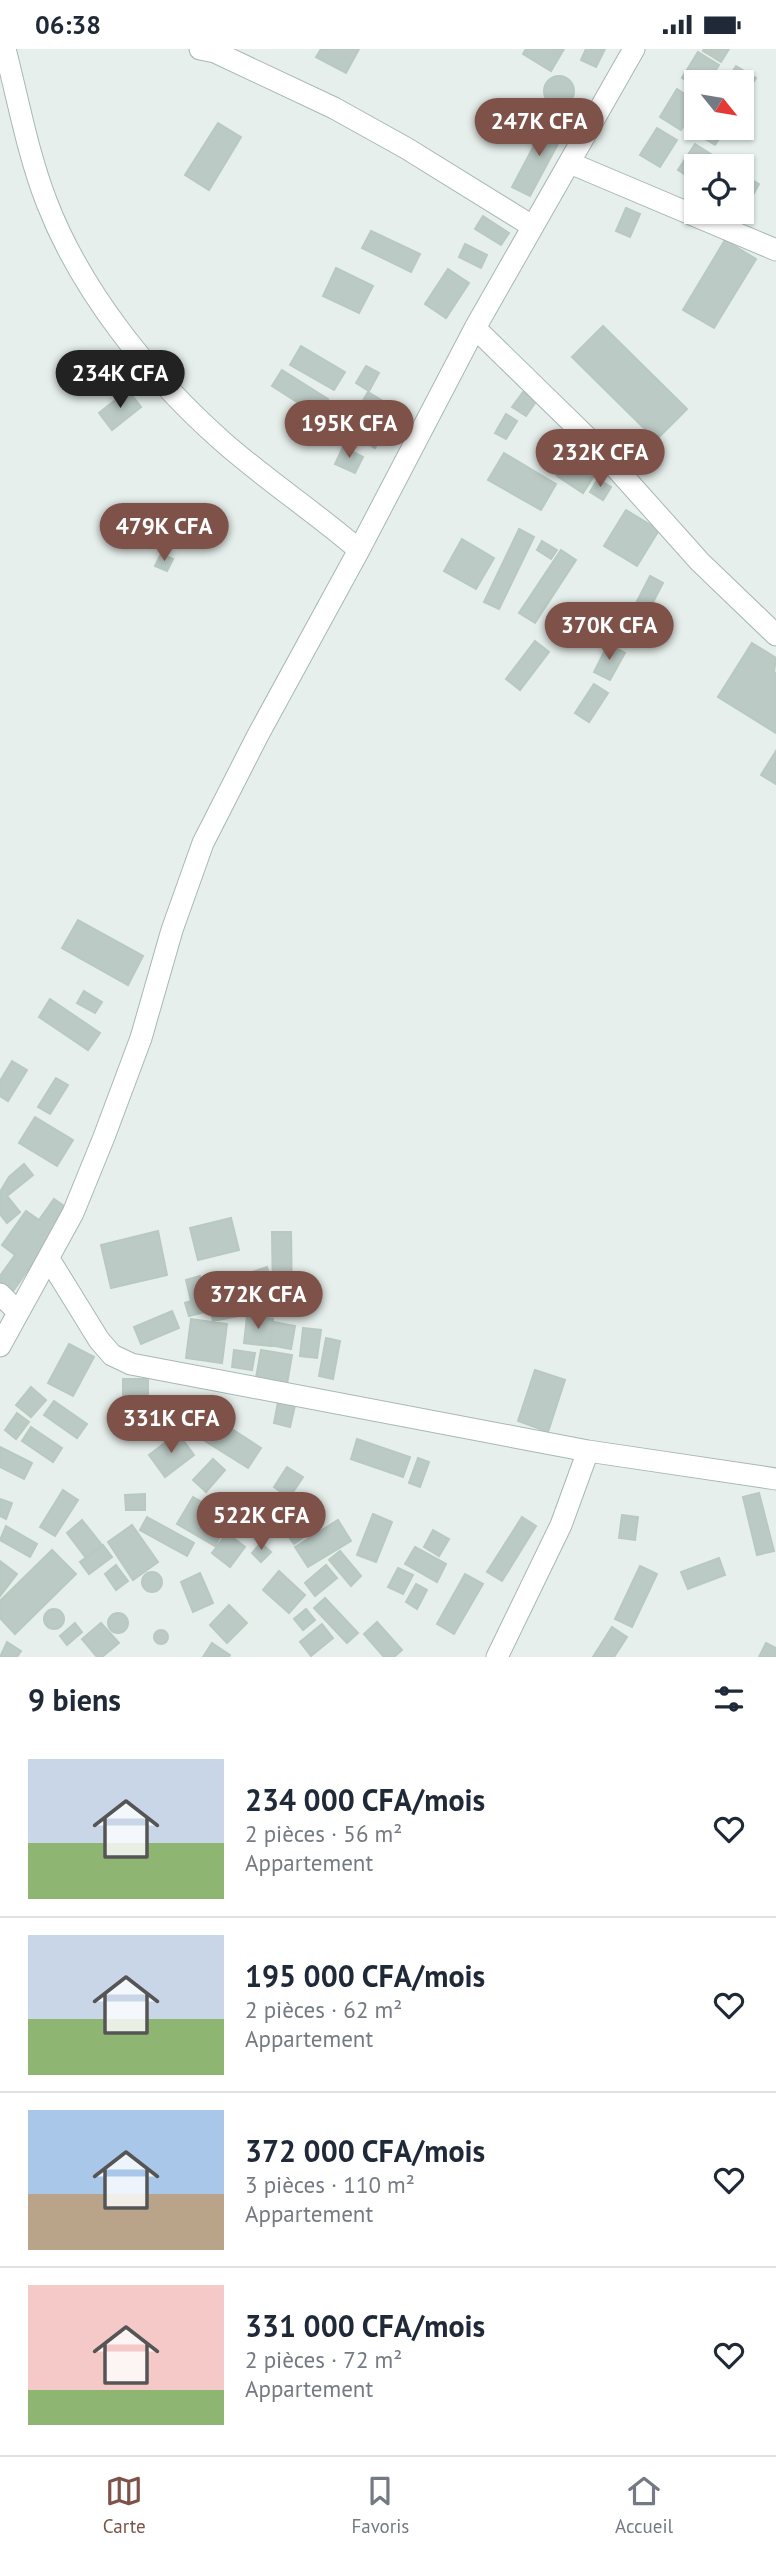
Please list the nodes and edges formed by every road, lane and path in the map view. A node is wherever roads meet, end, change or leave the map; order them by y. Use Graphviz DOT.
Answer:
graph roads {
  1 [pos="5,49"];
  2 [pos="200,49"];
  3 [pos="634,49"];
  4 [pos="570,163"];
  5 [pos="532,226"];
  6 [pos="776,250"];
  7 [pos="475,328"];
  8 [pos="359,550"];
  9 [pos="776,635"];
  10 [pos="49,1259"];
  11 [pos="0,1294"];
  12 [pos="18,1312"];
  13 [pos="0,1346"];
  14 [pos="588,1451"];
  15 [pos="776,1479"];
  16 [pos="497,1657"];
  1 -- 8 [label="street"];
  2 -- 5 [label="street"];
  3 -- 4 [label="street"];
  4 -- 5 [label="street"];
  4 -- 6 [label="street"];
  5 -- 7 [label="street"];
  7 -- 8 [label="street"];
  7 -- 9 [label="street"];
  8 -- 10 [label="street"];
  10 -- 12 [label="street"];
  10 -- 14 [label="street"];
  11 -- 12 [label="street"];
  12 -- 13 [label="street"];
  14 -- 15 [label="street"];
  14 -- 16 [label="street"];
}
